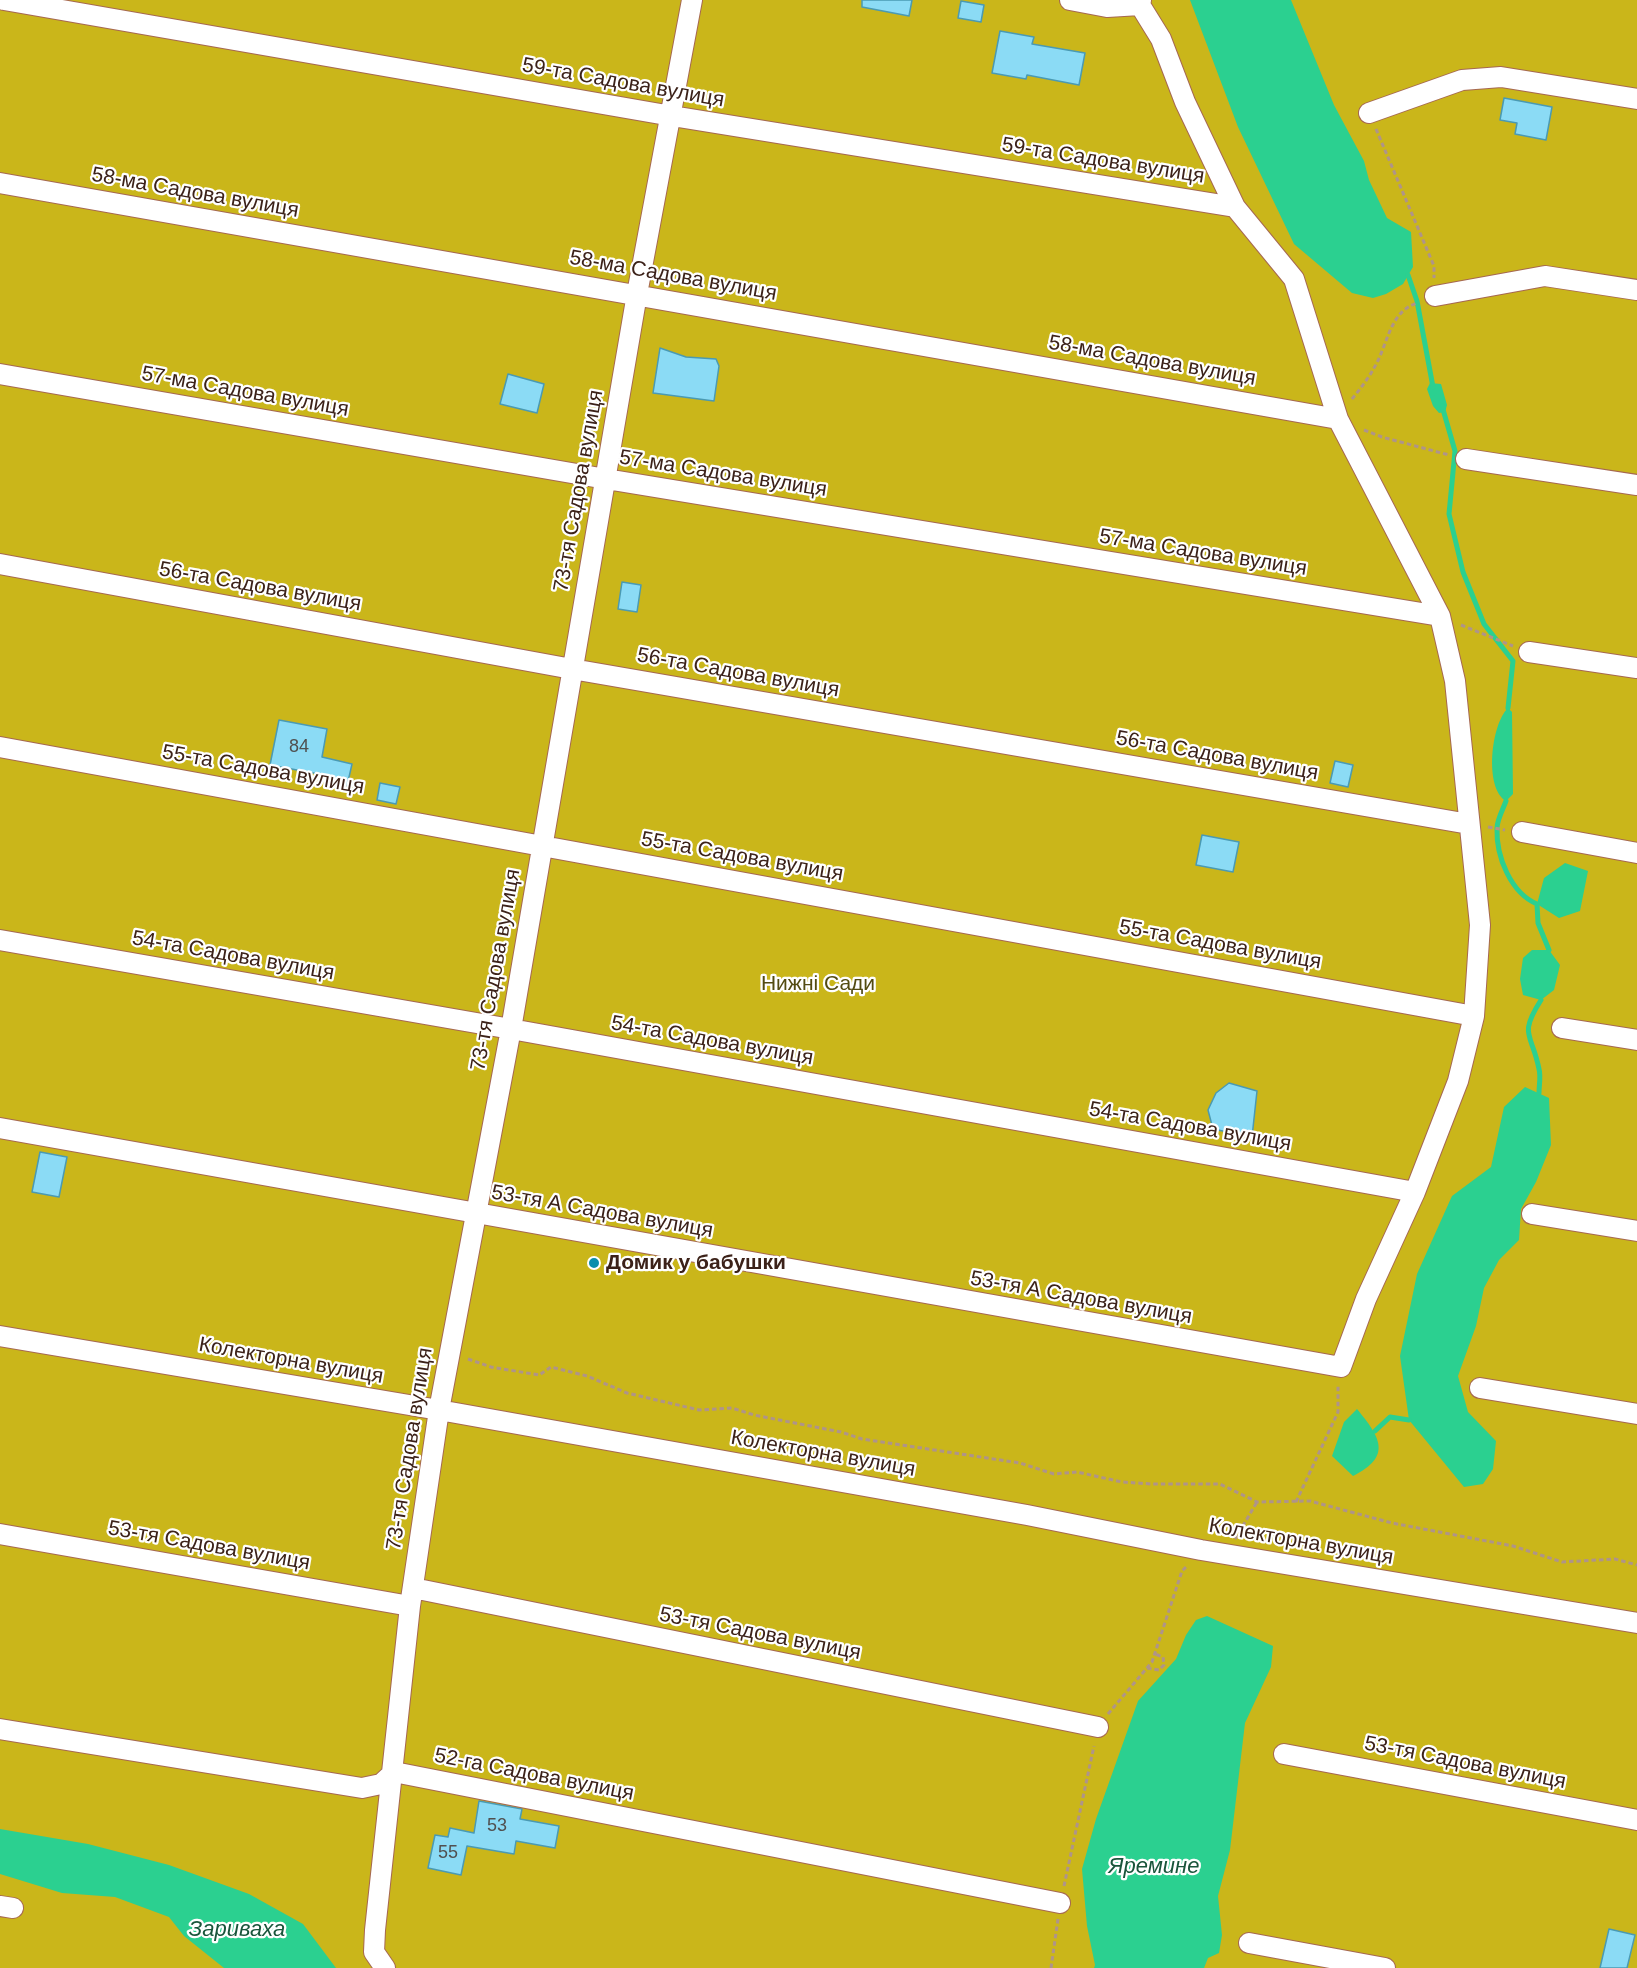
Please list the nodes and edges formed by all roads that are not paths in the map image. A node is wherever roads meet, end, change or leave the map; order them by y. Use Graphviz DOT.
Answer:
graph roads {
  1 [pos="4,0"];
  2 [pos="692,0"];
  3 [pos="1070,0"];
  4 [pos="1140,2"];
  5 [pos="1637,99"];
  6 [pos="1369,113"];
  7 [pos="672,116"];
  8 [pos="0,183"];
  9 [pos="1235,207"];
  10 [pos="1637,290"];
  11 [pos="637,294"];
  12 [pos="1429,299"];
  13 [pos="0,374"];
  14 [pos="1338,418"];
  15 [pos="1466,459"];
  16 [pos="606,479"];
  17 [pos="1637,485"];
  18 [pos="0,564"];
  19 [pos="1440,616"];
  20 [pos="1521,649"];
  21 [pos="1637,668"];
  22 [pos="572,669"];
  23 [pos="0,747"];
  24 [pos="1477,825"];
  25 [pos="1516,831"];
  26 [pos="542,844"];
  27 [pos="1637,853"];
  28 [pos="0,940"];
  29 [pos="1474,1016"];
  30 [pos="1562,1028"];
  31 [pos="511,1029"];
  32 [pos="1637,1040"];
  33 [pos="0,1128"];
  34 [pos="1415,1192"];
  35 [pos="475,1214"];
  36 [pos="1532,1214"];
  37 [pos="1637,1231"];
  38 [pos="0,1336"];
  39 [pos="1480,1388"];
  40 [pos="438,1410"];
  41 [pos="1637,1414"];
  42 [pos="0,1533"];
  43 [pos="412,1597"];
  44 [pos="1637,1623"];
  45 [pos="1098,1726"];
  46 [pos="0,1729"];
  47 [pos="1284,1754"];
  48 [pos="394,1772"];
  49 [pos="1637,1820"];
  50 [pos="1060,1903"];
  51 [pos="1249,1943"];
  52 [pos="380,1960"];
  53 [pos="1384,1968"];
  1 -- 7 [label="street, 59-та Садова вулиця"];
  2 -- 7 [label="street, 73-тя Садова вулиця"];
  3 -- 4 [label="street"];
  4 -- 9 [label="street"];
  5 -- 6 [label="street"];
  7 -- 9 [label="street, 59-та Садова вулиця"];
  7 -- 11 [label="street, 73-тя Садова вулиця"];
  8 -- 11 [label="street, 58-ма Садова вулиця"];
  9 -- 14 [label="street"];
  10 -- 12 [label="street"];
  11 -- 14 [label="street, 58-ма Садова вулиця"];
  11 -- 16 [label="street, 73-тя Садова вулиця"];
  13 -- 16 [label="street, 57-ма Садова вулиця"];
  14 -- 19 [label="street"];
  15 -- 17 [label="street"];
  16 -- 19 [label="street, 57-ма Садова вулиця"];
  16 -- 22 [label="street, 73-тя Садова вулиця"];
  18 -- 22 [label="street, 56-та Садова вулиця"];
  19 -- 24 [label="street"];
  20 -- 21 [label="street"];
  22 -- 24 [label="street, 56-та Садова вулиця"];
  22 -- 26 [label="street, 73-тя Садова вулиця"];
  23 -- 26 [label="street, 55-та Садова вулиця"];
  24 -- 29 [label="street"];
  25 -- 27 [label="street"];
  26 -- 29 [label="street, 55-та Садова вулиця"];
  26 -- 31 [label="street, 73-тя Садова вулиця"];
  28 -- 31 [label="street, 54-та Садова вулиця"];
  29 -- 34 [label="street"];
  30 -- 32 [label="street"];
  31 -- 34 [label="street, 54-та Садова вулиця"];
  31 -- 35 [label="street, 73-тя Садова вулиця"];
  33 -- 35 [label="street, 53-тя А Садова вулиця"];
  34 -- 35 [label="street, 53-тя А Садова вулиця"];
  35 -- 40 [label="street, 73-тя Садова вулиця"];
  36 -- 37 [label="street"];
  38 -- 40 [label="street, Колекторна вулиця"];
  39 -- 41 [label="street"];
  40 -- 43 [label="street, 73-тя Садова вулиця"];
  40 -- 44 [label="street, Колекторна вулиця"];
  42 -- 43 [label="street, 53-тя Садова вулиця"];
  43 -- 45 [label="street, 53-тя Садова вулиця"];
  43 -- 48 [label="street, 73-тя Садова вулиця"];
  46 -- 48 [label="street"];
  47 -- 49 [label="street, 53-тя Садова вулиця"];
  48 -- 50 [label="street, 52-га Садова вулиця"];
  48 -- 52 [label="street, 73-тя Садова вулиця"];
  51 -- 53 [label="street"];
}
